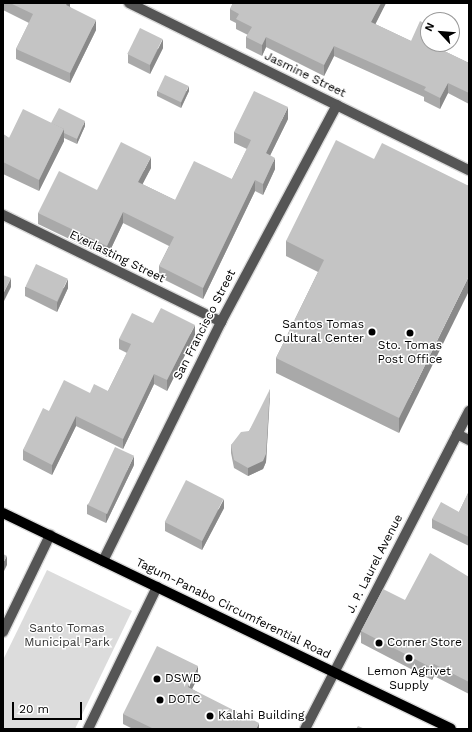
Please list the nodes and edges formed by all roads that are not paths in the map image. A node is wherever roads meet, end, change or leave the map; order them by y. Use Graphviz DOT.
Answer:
graph roads {
  1 [pos="129,3"];
  2 [pos="337,105"];
  3 [pos="469,170"];
  4 [pos="3,215"];
  5 [pos="221,322"];
  6 [pos="469,411"];
  7 [pos="457,434"];
  8 [pos="469,440"];
  9 [pos="3,513"];
  10 [pos="50,535"];
  11 [pos="103,561"];
  12 [pos="157,587"];
  13 [pos="3,632"];
  14 [pos="333,672"];
  15 [pos="88,729"];
  16 [pos="305,729"];
  17 [pos="451,729"];
  1 -- 2 [label="street, Jasmine Street"];
  2 -- 3 [label="street, Jasmine Street"];
  2 -- 5 [label="street, San Francisco Street"];
  4 -- 5 [label="street, Everlasting Street"];
  5 -- 11 [label="street, San Francisco Street"];
  6 -- 7 [label="street, J. P. Laurel Avenue"];
  7 -- 8 [label="street"];
  7 -- 14 [label="street, J. P. Laurel Avenue"];
  9 -- 10 [label="main road, Tagum-Panabo Circumferential Road"];
  10 -- 11 [label="main road, Tagum-Panabo Circumferential Road"];
  10 -- 13 [label="street"];
  11 -- 12 [label="main road, Tagum-Panabo Circumferential Road"];
  12 -- 14 [label="main road, Tagum-Panabo Circumferential Road"];
  12 -- 15 [label="street"];
  14 -- 16 [label="street, J. P. Laurel Avenue"];
  14 -- 17 [label="main road, Tagum-Panabo Circumferential Road"];
}
